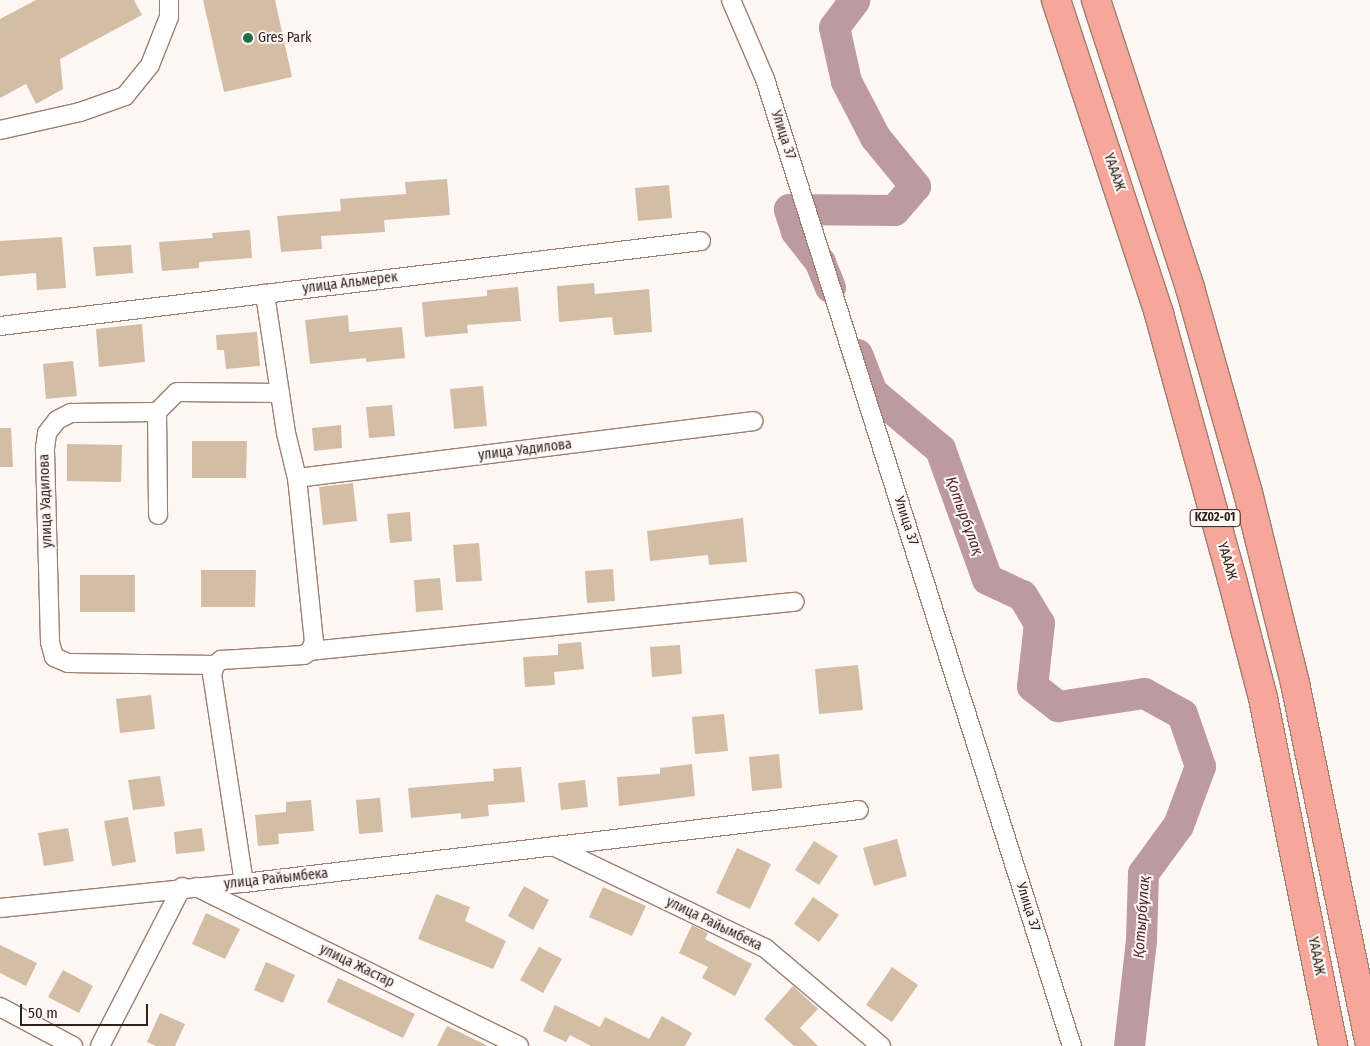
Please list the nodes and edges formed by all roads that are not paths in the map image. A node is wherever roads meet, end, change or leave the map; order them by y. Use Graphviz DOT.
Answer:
graph roads {
  1 [pos="169,0"];
  2 [pos="731,0"];
  3 [pos="1056,0"];
  4 [pos="1096,0"];
  5 [pos="0,130"];
  6 [pos="701,242"];
  7 [pos="265,294"];
  8 [pos="0,326"];
  9 [pos="280,393"];
  10 [pos="157,412"];
  11 [pos="753,421"];
  12 [pos="296,478"];
  13 [pos="158,515"];
  14 [pos="794,602"];
  15 [pos="310,651"];
  16 [pos="215,665"];
  17 [pos="859,810"];
  18 [pos="552,846"];
  19 [pos="244,883"];
  20 [pos="189,887"];
  21 [pos="0,908"];
  22 [pos="0,1007"];
  23 [pos="1370,1045"];
  24 [pos="73,1046"];
  25 [pos="100,1046"];
  26 [pos="519,1046"];
  27 [pos="882,1046"];
  28 [pos="1072,1046"];
  29 [pos="1333,1046"];
  1 -- 5 [label="street"];
  2 -- 28 [label="street, Улица 37"];
  3 -- 29 [label="highway, ҮАААЖ / KZ02-01"];
  4 -- 23 [label="highway, KZ02-01"];
  6 -- 7 [label="street, улица Альмерек"];
  7 -- 8 [label="street, улица Альмерек"];
  7 -- 9 [label="street"];
  9 -- 10 [label="street"];
  9 -- 12 [label="street"];
  10 -- 13 [label="street"];
  10 -- 16 [label="street, улица Уадилова"];
  11 -- 12 [label="street, улица Уадилова"];
  12 -- 15 [label="street"];
  14 -- 15 [label="street"];
  15 -- 16 [label="street"];
  16 -- 19 [label="street"];
  17 -- 18 [label="street, улица Райымбека"];
  18 -- 19 [label="street, улица Райымбека"];
  18 -- 27 [label="street, улица Райымбека"];
  19 -- 20 [label="street, улица Райымбека"];
  20 -- 21 [label="street, улица Райымбека"];
  20 -- 25 [label="street"];
  20 -- 26 [label="street, улица Жастар"];
  22 -- 24 [label="street"];
}
